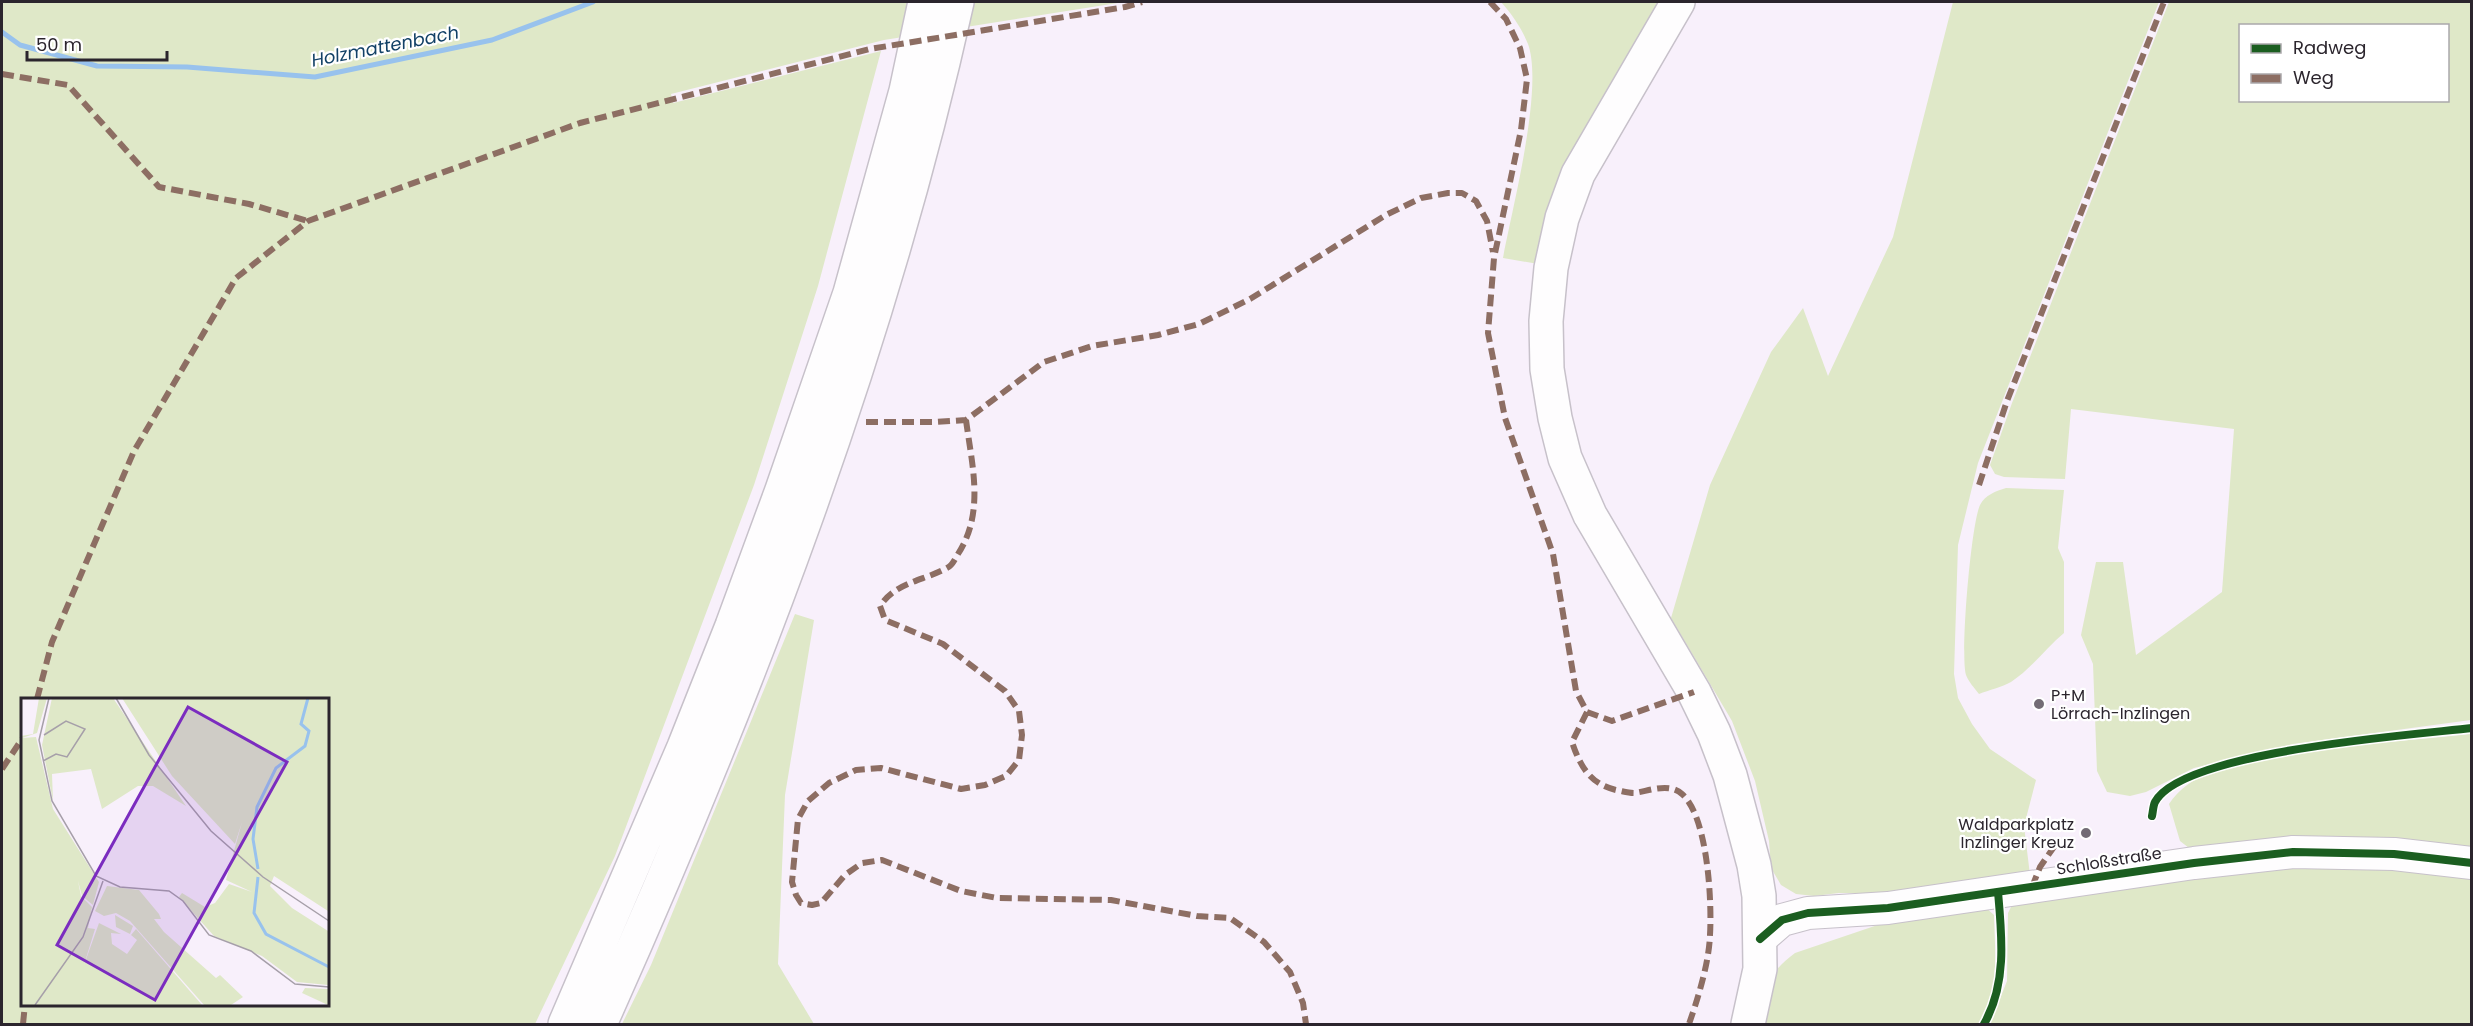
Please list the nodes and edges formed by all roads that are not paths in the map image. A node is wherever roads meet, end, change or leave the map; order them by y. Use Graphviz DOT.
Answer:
graph roads {
  1 [pos="926,2"];
  2 [pos="957,2"];
  3 [pos="1678,2"];
  4 [pos="1744,830"];
  5 [pos="2472,862"];
  6 [pos="1756,877"];
  7 [pos="1888,908"];
  8 [pos="1808,913"];
  9 [pos="1760,939"];
  10 [pos="1738,971"];
  11 [pos="565,1024"];
  12 [pos="600,1024"];
  13 [pos="1725,1024"];
  14 [pos="1748,1024"];
  1 -- 11 [label="main road"];
  2 -- 12 [label="main road"];
  3 -- 4 [label="main road"];
  4 -- 6 [label="main road"];
  4 -- 10 [label="main road"];
  5 -- 7 [label="street, Schloßstraße"];
  6 -- 8 [label="street"];
  6 -- 9 [label="main road"];
  7 -- 8 [label="street, Schloßstraße"];
  7 -- 9 [label="street, Schloßstraße"];
  8 -- 9 [label="street, Schloßstraße"];
  9 -- 10 [label="main road"];
  9 -- 14 [label="main road"];
  10 -- 13 [label="main road"];
}
